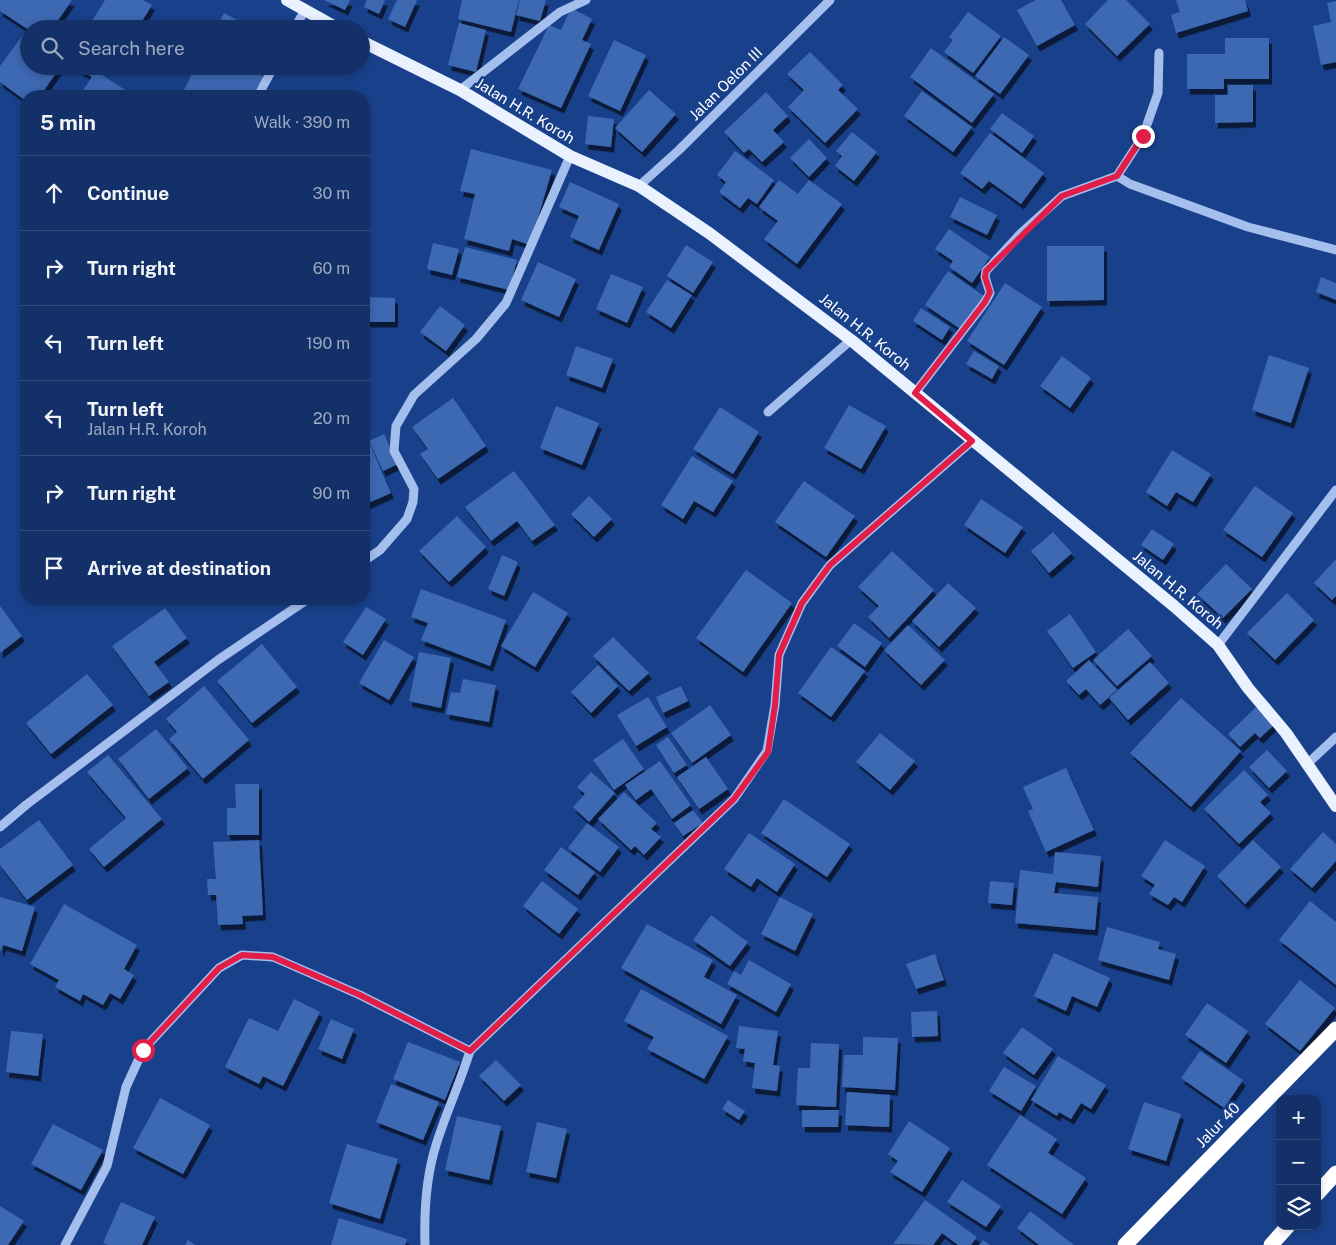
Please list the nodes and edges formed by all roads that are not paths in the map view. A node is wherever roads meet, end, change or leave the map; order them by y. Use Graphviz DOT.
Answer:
graph roads {
  1 [pos="287,0"];
  2 [pos="586,0"];
  3 [pos="830,0"];
  4 [pos="305,10"];
  5 [pos="299,20"];
  6 [pos="323,20"];
  7 [pos="370,45"];
  8 [pos="1159,53"];
  9 [pos="269,75"];
  10 [pos="261,90"];
  11 [pos="460,90"];
  12 [pos="570,156"];
  13 [pos="1117,176"];
  14 [pos="639,186"];
  15 [pos="1336,250"];
  16 [pos="851,340"];
  17 [pos="915,393"];
  18 [pos="768,412"];
  19 [pos="972,441"];
  20 [pos="1336,490"];
  21 [pos="370,556"];
  22 [pos="299,605"];
  23 [pos="1218,645"];
  24 [pos="1336,737"];
  25 [pos="1306,765"];
  26 [pos="1336,806"];
  27 [pos="0,827"];
  28 [pos="1336,1029"];
  29 [pos="470,1051"];
  30 [pos="1336,1173"];
  31 [pos="1321,1190"];
  32 [pos="1285,1230"];
  33 [pos="65,1245"];
  34 [pos="424,1245"];
  35 [pos="1125,1245"];
  36 [pos="1272,1245"];
  1 -- 4 [label="main road"];
  2 -- 11 [label="street"];
  3 -- 14 [label="street, Jalan Oelon III"];
  4 -- 5 [label="street"];
  4 -- 6 [label="main road"];
  7 -- 11 [label="main road, Jalan H.R. Koroh"];
  8 -- 13 [label="street"];
  9 -- 10 [label="street"];
  11 -- 12 [label="main road, Jalan H.R. Koroh"];
  12 -- 14 [label="main road, Jalan H.R. Koroh"];
  12 -- 21 [label="street"];
  13 -- 15 [label="street"];
  13 -- 17 [label="street"];
  14 -- 16 [label="main road, Jalan H.R. Koroh"];
  16 -- 17 [label="main road, Jalan H.R. Koroh"];
  16 -- 18 [label="street"];
  17 -- 19 [label="main road, Jalan H.R. Koroh"];
  19 -- 23 [label="main road, Jalan H.R. Koroh"];
  19 -- 29 [label="street"];
  20 -- 23 [label="street"];
  22 -- 27 [label="street"];
  23 -- 25 [label="main road, Jalan H.R. Koroh"];
  24 -- 25 [label="street"];
  25 -- 26 [label="main road, Jalan H.R. Koroh"];
  28 -- 35 [label="highway, Jalur 40"];
  29 -- 33 [label="street"];
  29 -- 34 [label="street"];
  30 -- 31 [label="highway"];
  32 -- 36 [label="highway"];
}
